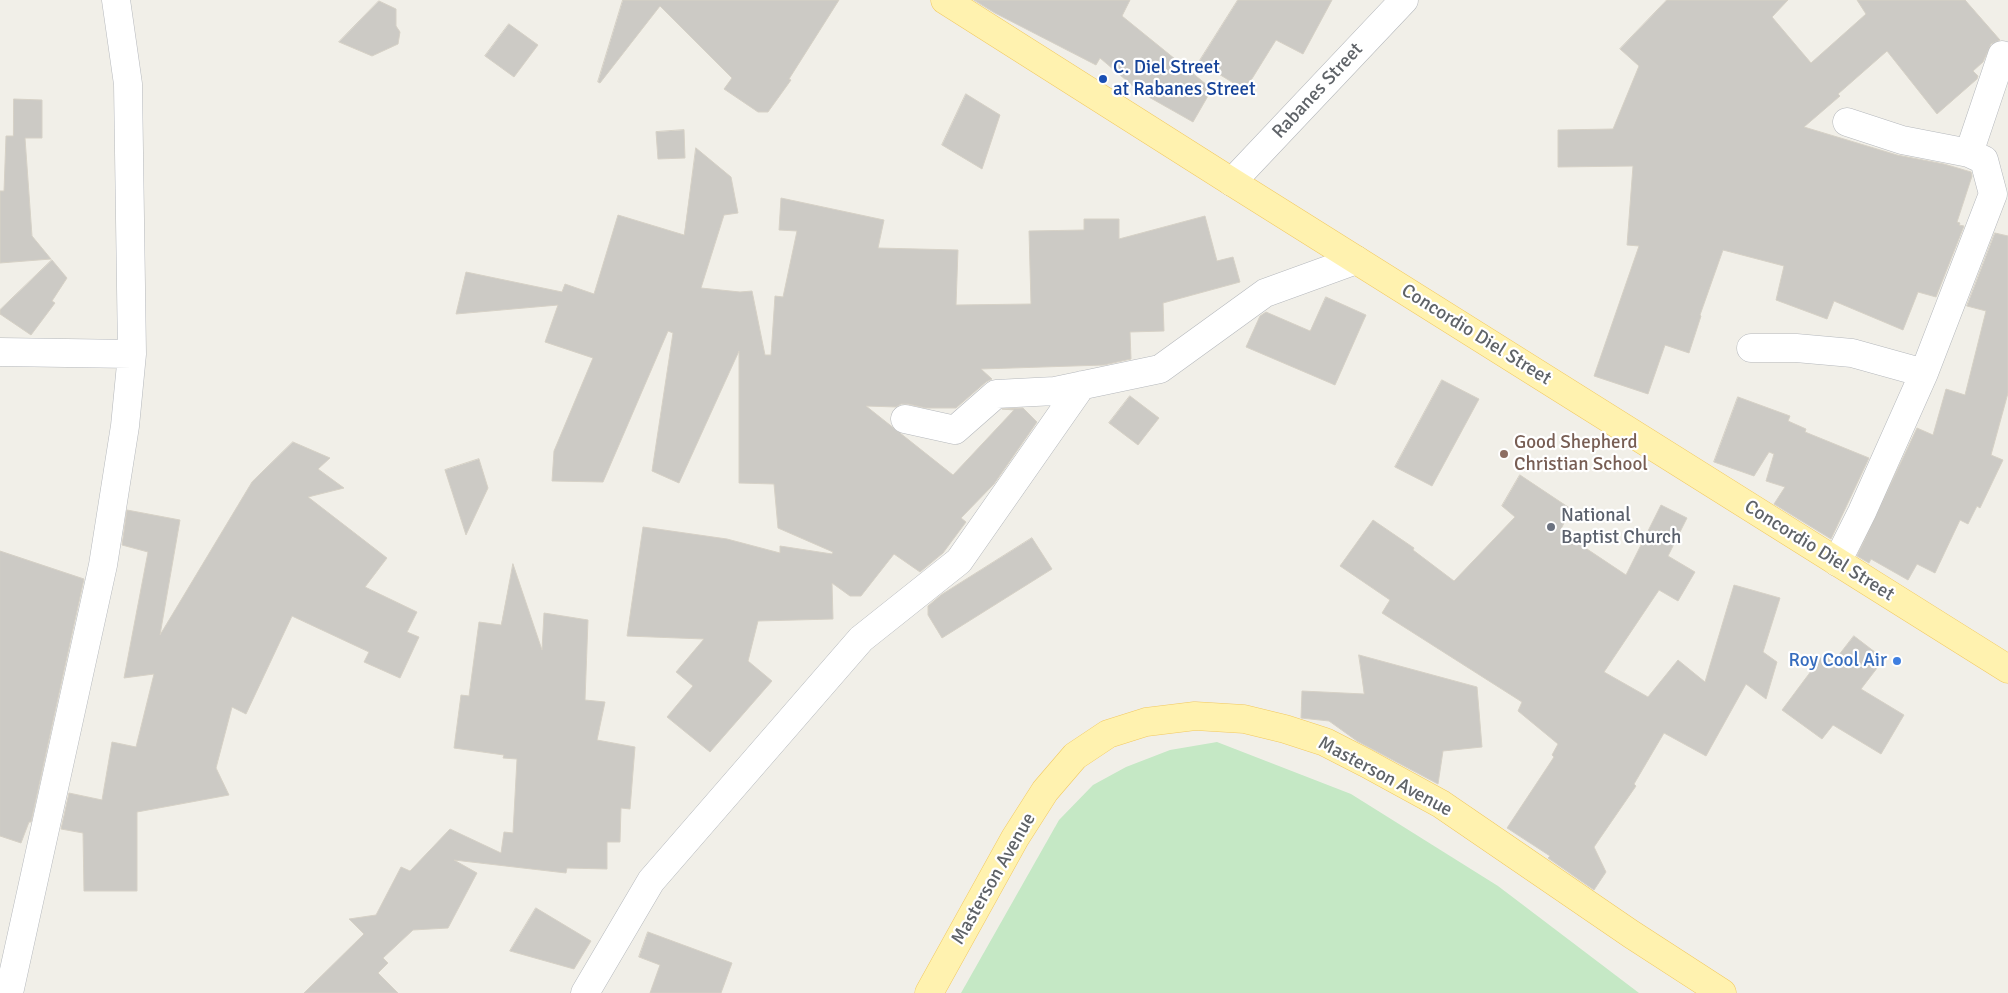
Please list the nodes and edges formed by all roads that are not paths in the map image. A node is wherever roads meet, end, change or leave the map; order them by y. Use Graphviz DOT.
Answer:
graph roads {
  1 [pos="116,0"];
  2 [pos="945,0"];
  3 [pos="1404,0"];
  4 [pos="2002,55"];
  5 [pos="1847,122"];
  6 [pos="1970,152"];
  7 [pos="1232,182"];
  8 [pos="1356,260"];
  9 [pos="1751,348"];
  10 [pos="0,352"];
  11 [pos="132,354"];
  12 [pos="1924,373"];
  13 [pos="1082,385"];
  14 [pos="905,419"];
  15 [pos="1837,562"];
  16 [pos="2008,669"];
  17 [pos="9,993"];
  18 [pos="585,993"];
  19 [pos="929,993"];
  20 [pos="1722,993"];
  1 -- 11 [label="street"];
  2 -- 7 [label="main road, Concordio Diel Street"];
  3 -- 7 [label="street, Rabanes Street"];
  4 -- 6 [label="street"];
  5 -- 6 [label="street"];
  6 -- 12 [label="street"];
  7 -- 8 [label="main road, Concordio Diel Street"];
  8 -- 13 [label="street"];
  8 -- 15 [label="main road, Concordio Diel Street"];
  9 -- 12 [label="street"];
  10 -- 11 [label="street"];
  11 -- 17 [label="street"];
  12 -- 15 [label="street"];
  13 -- 14 [label="street"];
  13 -- 18 [label="street"];
  15 -- 16 [label="main road, Concordio Diel Street"];
  19 -- 20 [label="main road, Masterson Avenue"];
}
